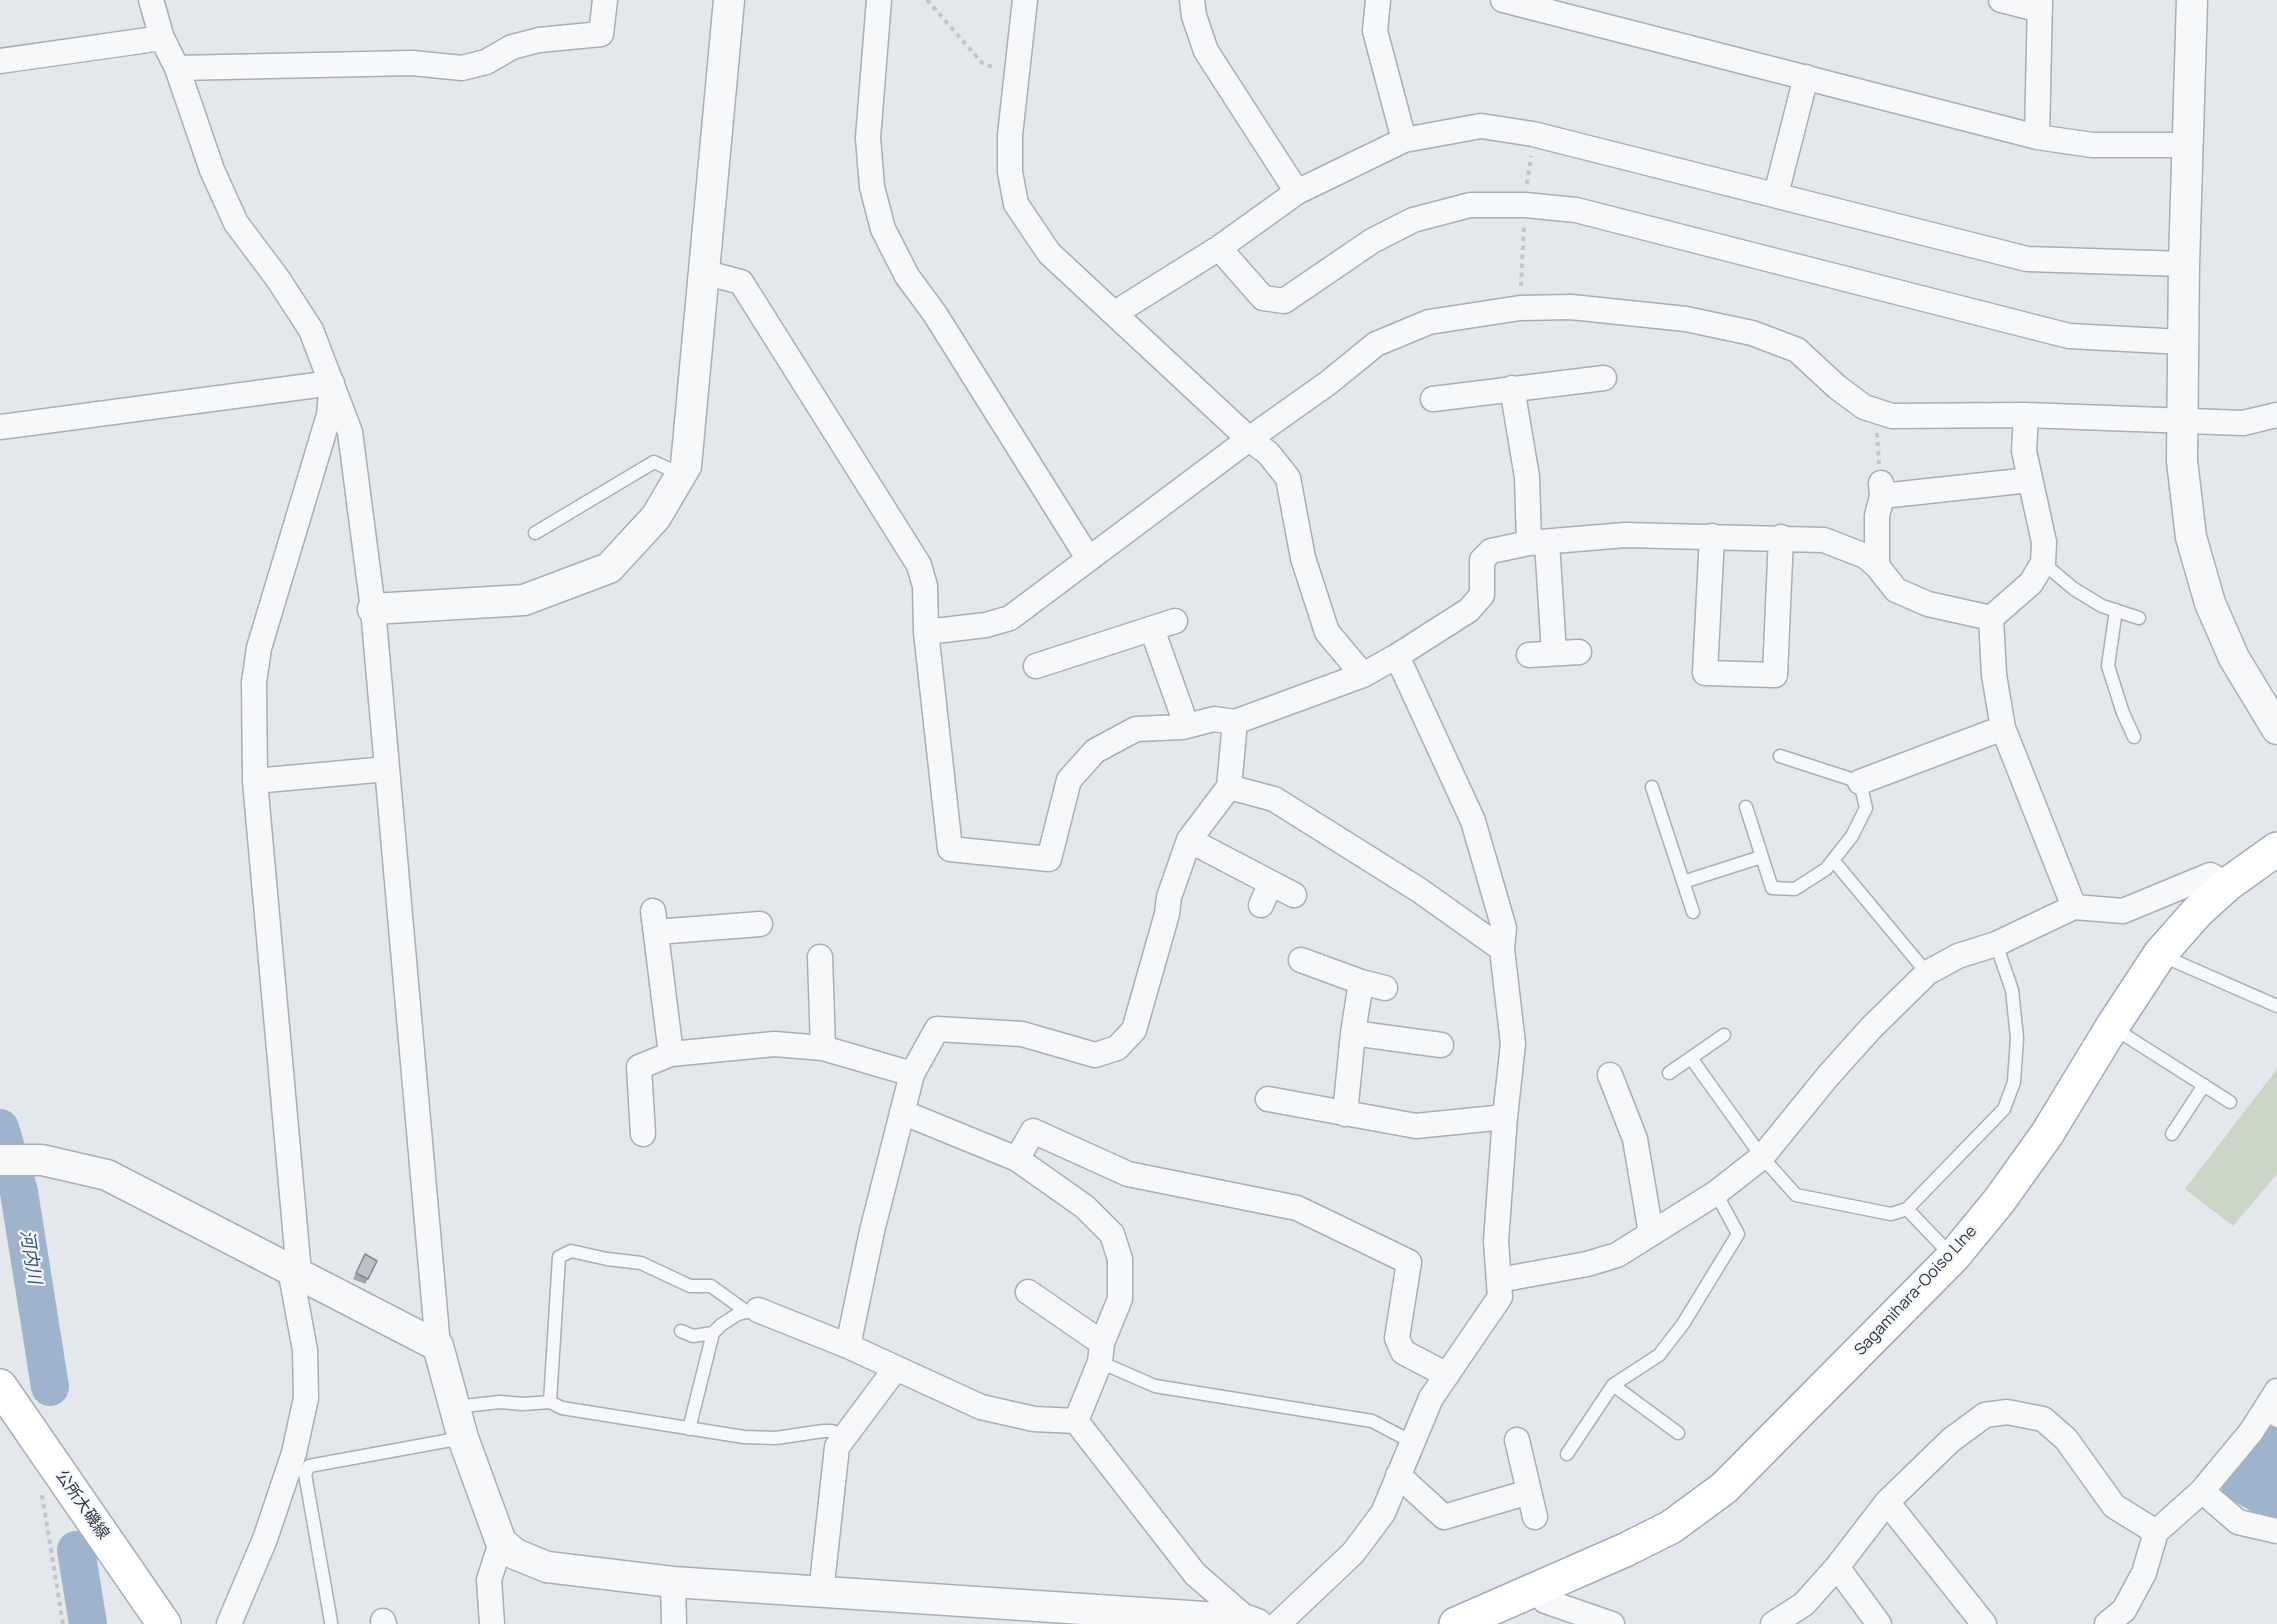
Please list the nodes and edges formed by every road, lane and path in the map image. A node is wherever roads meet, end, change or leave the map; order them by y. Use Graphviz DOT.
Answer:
graph roads {
  1 [pos="151,0"];
  2 [pos="605,0"];
  3 [pos="729,0"];
  4 [pos="879,0"];
  5 [pos="927,0"];
  6 [pos="1025,0"];
  7 [pos="1192,0"];
  8 [pos="1378,0"];
  9 [pos="1503,0"];
  10 [pos="2001,0"];
  11 [pos="2192,0"];
  12 [pos="2040,5"];
  13 [pos="162,38"];
  14 [pos="0,61"];
  15 [pos="984,65"];
  16 [pos="177,68"];
  17 [pos="1806,77"];
  18 [pos="1533,134"];
  19 [pos="2037,137"];
  20 [pos="1404,140"];
  21 [pos="2188,146"];
  22 [pos="1527,186"];
  23 [pos="1297,192"];
  24 [pos="1776,194"];
  25 [pos="1525,216"];
  26 [pos="1219,248"];
  27 [pos="2184,264"];
  28 [pos="703,272"];
  29 [pos="1520,308"];
  30 [pos="1115,313"];
  31 [pos="2183,342"];
  32 [pos="1604,378"];
  33 [pos="332,383"];
  34 [pos="1512,387"];
  35 [pos="1433,399"];
  36 [pos="2277,414"];
  37 [pos="2026,415"];
  38 [pos="2182,422"];
  39 [pos="0,427"];
  40 [pos="1249,439"];
  41 [pos="681,474"];
  42 [pos="2030,480"];
  43 [pos="535,533"];
  44 [pos="1713,536"];
  45 [pos="1781,537"];
  46 [pos="1538,542"];
  47 [pos="1088,558"];
  48 [pos="2043,563"];
  49 [pos="1877,566"];
  50 [pos="373,609"];
  51 [pos="2116,610"];
  52 [pos="1991,618"];
  53 [pos="2139,618"];
  54 [pos="1175,621"];
  55 [pos="1152,628"];
  56 [pos="926,632"];
  57 [pos="1580,652"];
  58 [pos="1554,653"];
  59 [pos="1529,655"];
  60 [pos="1397,656"];
  61 [pos="1036,666"];
  62 [pos="1363,675"];
  63 [pos="2272,711"];
  64 [pos="1235,722"];
  65 [pos="1183,727"];
  66 [pos="2002,728"];
  67 [pos="2134,737"];
  68 [pos="1780,756"];
  69 [pos="387,769"];
  70 [pos="255,781"];
  71 [pos="1860,782"];
  72 [pos="1229,787"];
  73 [pos="1652,787"];
  74 [pos="1746,807"];
  75 [pos="1189,840"];
  76 [pos="2277,849"];
  77 [pos="1761,856"];
  78 [pos="1833,860"];
  79 [pos="1683,882"];
  80 [pos="1271,883"];
  81 [pos="2228,884"];
  82 [pos="1294,895"];
  83 [pos="1261,905"];
  84 [pos="2074,907"];
  85 [pos="1693,912"];
  86 [pos="760,924"];
  87 [pos="1996,944"];
  88 [pos="1502,949"];
  89 [pos="2160,954"];
  90 [pos="820,957"];
  91 [pos="1301,960"];
  92 [pos="1927,973"];
  93 [pos="1361,982"];
  94 [pos="1386,988"];
  95 [pos="2277,1006"];
  96 [pos="2112,1027"];
  97 [pos="1353,1033"];
  98 [pos="1724,1035"];
  99 [pos="1441,1045"];
  100 [pos="823,1048"];
  101 [pos="671,1054"];
  102 [pos="1690,1058"];
  103 [pos="1669,1073"];
  104 [pos="912,1074"];
  105 [pos="1610,1075"];
  106 [pos="2204,1086"];
  107 [pos="1268,1099"];
  108 [pos="2230,1102"];
  109 [pos="902,1112"];
  110 [pos="1345,1114"];
  111 [pos="1505,1117"];
  112 [pos="643,1134"];
  113 [pos="2172,1134"];
  114 [pos="1762,1157"];
  115 [pos="1017,1159"];
  116 [pos="13,1160"];
  117 [pos="1716,1192"];
  118 [pos="1907,1209"];
  119 [pos="1652,1233"];
  120 [pos="1953,1257"];
  121 [pos="294,1271"];
  122 [pos="1499,1280"];
  123 [pos="1028,1292"];
  124 [pos="752,1311"];
  125 [pos="681,1331"];
  126 [pos="713,1333"];
  127 [pos="438,1346"];
  128 [pos="848,1346"];
  129 [pos="1101,1352"];
  130 [pos="896,1368"];
  131 [pos="1447,1375"];
  132 [pos="1613,1385"];
  133 [pos="0,1386"];
  134 [pos="2277,1391"];
  135 [pos="550,1402"];
  136 [pos="455,1407"];
  137 [pos="2270,1417"];
  138 [pos="1076,1421"];
  139 [pos="689,1429"];
  140 [pos="1678,1433"];
  141 [pos="844,1436"];
  142 [pos="463,1438"];
  143 [pos="1517,1440"];
  144 [pos="1412,1442"];
  145 [pos="46,1454"];
  146 [pos="1567,1454"];
  147 [pos="1398,1475"];
  148 [pos="2202,1491"];
  149 [pos="1529,1492"];
  150 [pos="1887,1502"];
  151 [pos="1535,1517"];
  152 [pos="2277,1531"];
  153 [pos="2156,1532"];
  154 [pos="501,1542"];
  155 [pos="1837,1567"];
  156 [pos="673,1582"];
  157 [pos="1538,1589"];
  158 [pos="821,1593"];
  159 [pos="2119,1619"];
  160 [pos="331,1622"];
  161 [pos="1261,1623"];
  162 [pos="63,1624"];
  163 [pos="164,1624"];
  164 [pos="229,1624"];
  165 [pos="492,1624"];
  166 [pos="674,1624"];
  167 [pos="1456,1624"];
  168 [pos="1612,1624"];
  169 [pos="1773,1624"];
  170 [pos="1880,1624"];
  171 [pos="1984,1624"];
  1 -- 13 [label="street"];
  2 -- 16 [label="street"];
  3 -- 28 [label="street"];
  4 -- 47 [label="street"];
  5 -- 15 [label="path"];
  6 -- 30 [label="street"];
  7 -- 23 [label="street"];
  8 -- 20 [label="street"];
  9 -- 17 [label="street"];
  10 -- 12 [label="street"];
  11 -- 21 [label="street"];
  12 -- 19 [label="street"];
  13 -- 14 [label="street"];
  13 -- 16 [label="street"];
  16 -- 33 [label="street"];
  17 -- 19 [label="street"];
  17 -- 24 [label="street"];
  18 -- 20 [label="street"];
  18 -- 22 [label="path"];
  18 -- 24 [label="street"];
  19 -- 21 [label="street"];
  20 -- 23 [label="street"];
  21 -- 27 [label="street"];
  23 -- 26 [label="street"];
  24 -- 27 [label="street"];
  25 -- 29 [label="path"];
  26 -- 30 [label="street"];
  26 -- 31 [label="street"];
  27 -- 31 [label="street"];
  28 -- 41 [label="street"];
  28 -- 56 [label="street"];
  29 -- 37 [label="street"];
  29 -- 40 [label="street"];
  30 -- 40 [label="street"];
  31 -- 38 [label="street"];
  32 -- 34 [label="street"];
  33 -- 39 [label="street"];
  33 -- 50 [label="street"];
  33 -- 70 [label="street"];
  34 -- 35 [label="street"];
  34 -- 46 [label="street"];
  36 -- 38 [label="street"];
  37 -- 38 [label="street"];
  37 -- 42 [label="street"];
  38 -- 63 [label="street"];
  40 -- 47 [label="street"];
  40 -- 62 [label="street"];
  41 -- 43 [label="lane"];
  41 -- 50 [label="street"];
  42 -- 48 [label="street"];
  42 -- 49 [label="street"];
  44 -- 45 [label="street"];
  44 -- 45 [label="street"];
  44 -- 46 [label="street"];
  45 -- 49 [label="street"];
  46 -- 58 [label="street"];
  46 -- 60 [label="street"];
  47 -- 56 [label="street"];
  48 -- 51 [label="lane"];
  48 -- 52 [label="street"];
  49 -- 52 [label="street"];
  50 -- 69 [label="street"];
  51 -- 53 [label="lane"];
  51 -- 67 [label="lane"];
  52 -- 66 [label="street"];
  54 -- 55 [label="street"];
  55 -- 61 [label="street"];
  55 -- 65 [label="street"];
  56 -- 65 [label="street"];
  57 -- 58 [label="street"];
  58 -- 59 [label="street"];
  60 -- 62 [label="street"];
  60 -- 88 [label="street"];
  62 -- 64 [label="street"];
  64 -- 65 [label="street"];
  64 -- 72 [label="street"];
  66 -- 71 [label="street"];
  66 -- 84 [label="street"];
  68 -- 71 [label="lane"];
  69 -- 70 [label="street"];
  69 -- 127 [label="street"];
  70 -- 121 [label="street"];
  71 -- 78 [label="lane"];
  72 -- 75 [label="street"];
  72 -- 88 [label="street"];
  73 -- 79 [label="lane"];
  74 -- 77 [label="lane"];
  75 -- 80 [label="street"];
  75 -- 104 [label="street"];
  76 -- 81 [label="main road, Sagamihara-Ooiso LIne"];
  77 -- 78 [label="lane"];
  77 -- 79 [label="lane"];
  78 -- 92 [label="lane"];
  79 -- 85 [label="lane"];
  80 -- 82 [label="street"];
  80 -- 83 [label="street"];
  81 -- 84 [label="street"];
  81 -- 89 [label="main road, Sagamihara-Ooiso LIne"];
  84 -- 87 [label="street"];
  86 -- 101 [label="street"];
  87 -- 92 [label="street"];
  87 -- 118 [label="lane"];
  88 -- 111 [label="street"];
  89 -- 95 [label="lane"];
  89 -- 96 [label="main road, Sagamihara-Ooiso LIne"];
  90 -- 100 [label="street"];
  91 -- 93 [label="street"];
  92 -- 114 [label="street"];
  93 -- 94 [label="street"];
  93 -- 97 [label="street"];
  96 -- 106 [label="lane"];
  96 -- 120 [label="main road, Sagamihara-Ooiso LIne"];
  97 -- 99 [label="street"];
  97 -- 110 [label="street"];
  98 -- 102 [label="lane"];
  100 -- 101 [label="street"];
  100 -- 104 [label="street"];
  101 -- 112 [label="street"];
  102 -- 103 [label="lane"];
  102 -- 114 [label="lane"];
  104 -- 109 [label="street"];
  105 -- 119 [label="street"];
  106 -- 108 [label="lane"];
  106 -- 113 [label="lane"];
  107 -- 110 [label="street"];
  109 -- 115 [label="street"];
  109 -- 128 [label="street"];
  110 -- 111 [label="street"];
  111 -- 122 [label="street"];
  114 -- 117 [label="street"];
  114 -- 118 [label="lane"];
  115 -- 129 [label="street"];
  115 -- 131 [label="street"];
  116 -- 121 [label="street"];
  117 -- 119 [label="street"];
  117 -- 132 [label="lane"];
  118 -- 120 [label="lane"];
  119 -- 122 [label="street"];
  120 -- 157 [label="main road, Sagamihara-Ooiso LIne"];
  121 -- 127 [label="street"];
  121 -- 164 [label="street"];
  122 -- 131 [label="street"];
  123 -- 129 [label="street"];
  124 -- 126 [label="lane"];
  124 -- 128 [label="street"];
  124 -- 135 [label="lane"];
  125 -- 126 [label="lane"];
  126 -- 139 [label="lane"];
  127 -- 136 [label="street"];
  128 -- 130 [label="street"];
  129 -- 138 [label="street"];
  129 -- 144 [label="lane"];
  130 -- 138 [label="street"];
  130 -- 141 [label="street"];
  131 -- 144 [label="street"];
  132 -- 140 [label="lane"];
  132 -- 146 [label="lane"];
  133 -- 145 [label="main road, 公所大磯線"];
  134 -- 137 [label="street"];
  135 -- 136 [label="lane"];
  135 -- 139 [label="lane"];
  136 -- 142 [label="street"];
  137 -- 148 [label="street"];
  138 -- 161 [label="street"];
  139 -- 141 [label="lane"];
  141 -- 158 [label="street"];
  142 -- 154 [label="street"];
  142 -- 160 [label="lane"];
  143 -- 149 [label="street"];
  144 -- 147 [label="street"];
  145 -- 162 [label="path"];
  145 -- 163 [label="main road, 公所大磯線"];
  147 -- 149 [label="street"];
  147 -- 161 [label="street"];
  148 -- 152 [label="street"];
  148 -- 153 [label="street"];
  149 -- 151 [label="street"];
  150 -- 153 [label="street"];
  150 -- 155 [label="street"];
  150 -- 171 [label="street"];
  153 -- 159 [label="street"];
  154 -- 156 [label="street"];
  154 -- 165 [label="street"];
  155 -- 169 [label="street"];
  155 -- 170 [label="street"];
  156 -- 158 [label="street"];
  156 -- 166 [label="street"];
  157 -- 167 [label="main road, Sagamihara-Ooiso LIne"];
  157 -- 168 [label="street"];
  158 -- 161 [label="street"];
}
